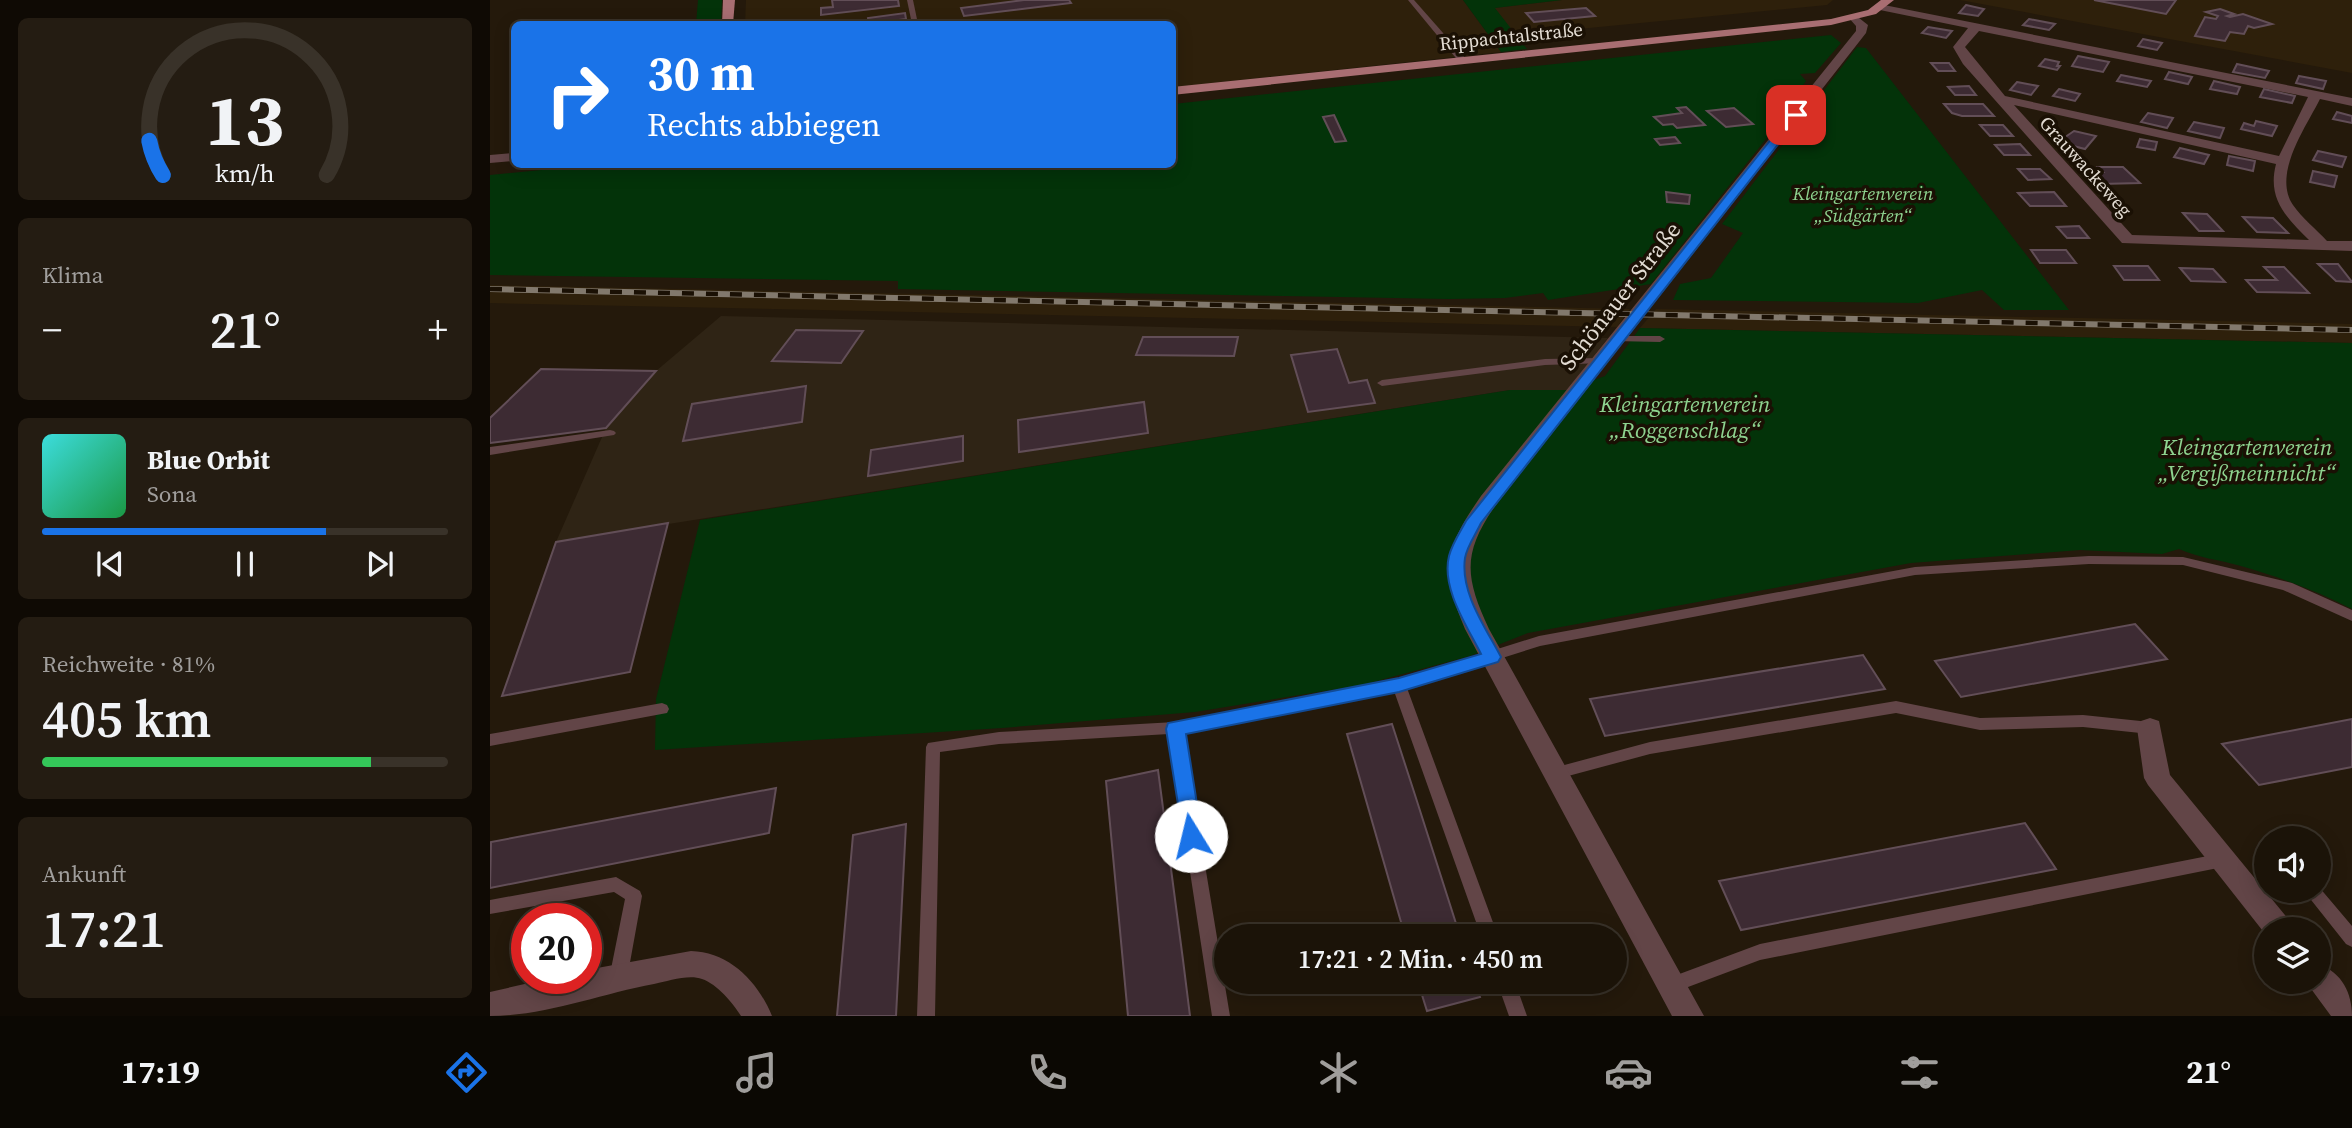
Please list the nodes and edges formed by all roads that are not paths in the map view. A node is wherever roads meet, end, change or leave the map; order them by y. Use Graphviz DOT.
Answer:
graph roads {
  1 [pos="729,0"];
  2 [pos="909,0"];
  3 [pos="1411,0"];
  4 [pos="1883,4"];
  5 [pos="1854,18"];
  6 [pos="728,21"];
  7 [pos="914,21"];
  8 [pos="1975,28"];
  9 [pos="1463,61"];
  10 [pos="1176,91"];
  11 [pos="2316,95"];
  12 [pos="1998,98"];
  13 [pos="2352,102"];
  14 [pos="511,157"];
  15 [pos="490,159"];
  16 [pos="2283,161"];
  17 [pos="2323,246"];
  18 [pos="2352,246"];
  19 [pos="1618,338"];
  20 [pos="1660,339"];
  21 [pos="1601,360"];
  22 [pos="1382,383"];
  23 [pos="610,433"];
  24 [pos="490,451"];
  25 [pos="2352,616"];
  26 [pos="1492,657"];
  27 [pos="1399,685"];
  28 [pos="662,709"];
  29 [pos="2150,728"];
  30 [pos="1175,729"];
  31 [pos="490,740"];
  32 [pos="1557,772"];
  33 [pos="2223,860"];
  34 [pos="2322,903"];
  35 [pos="490,907"];
  36 [pos="2269,917"];
  37 [pos="1486,924"];
  38 [pos="2352,939"];
  39 [pos="618,979"];
  40 [pos="1672,985"];
  41 [pos="2331,993"];
  42 [pos="1510,994"];
  43 [pos="490,1007"];
  44 [pos="757,1016"];
  45 [pos="926,1016"];
  46 [pos="1221,1016"];
  47 [pos="1518,1016"];
  48 [pos="1689,1016"];
  49 [pos="2350,1016"];
  1 -- 6 [label="main road"];
  2 -- 7 [label="lane"];
  3 -- 9 [label="lane"];
  4 -- 5 [label="main road"];
  4 -- 8 [label="street"];
  5 -- 9 [label="main road, Rippachtalstraße"];
  5 -- 19 [label="street, Schönauer Straße"];
  8 -- 11 [label="street"];
  8 -- 12 [label="street, Grauwackeweg"];
  9 -- 10 [label="main road, Rippachtalstraße"];
  11 -- 13 [label="street"];
  11 -- 16 [label="street"];
  12 -- 16 [label="street, Grauwackeweg"];
  12 -- 17 [label="street, Grauwackeweg"];
  14 -- 15 [label="street"];
  16 -- 17 [label="street"];
  17 -- 18 [label="street, Grauwackeweg"];
  19 -- 20 [label="lane"];
  19 -- 21 [label="street, Schönauer Straße"];
  21 -- 22 [label="lane"];
  21 -- 26 [label="street, Schönauer Straße"];
  23 -- 24 [label="lane"];
  25 -- 26 [label="lane"];
  26 -- 27 [label="lane"];
  26 -- 32 [label="street, Schönauer Straße"];
  27 -- 30 [label="lane"];
  27 -- 37 [label="lane"];
  28 -- 31 [label="lane"];
  29 -- 32 [label="lane"];
  29 -- 33 [label="street"];
  30 -- 45 [label="lane"];
  30 -- 46 [label="lane"];
  32 -- 40 [label="street, Schönauer Straße"];
  33 -- 36 [label="street"];
  33 -- 40 [label="lane"];
  34 -- 38 [label="lane"];
  35 -- 39 [label="lane"];
  39 -- 43 [label="street"];
  39 -- 44 [label="street"];
  40 -- 48 [label="street, Schönauer Straße"];
  41 -- 49 [label="street"];
  42 -- 47 [label="lane"];
}
